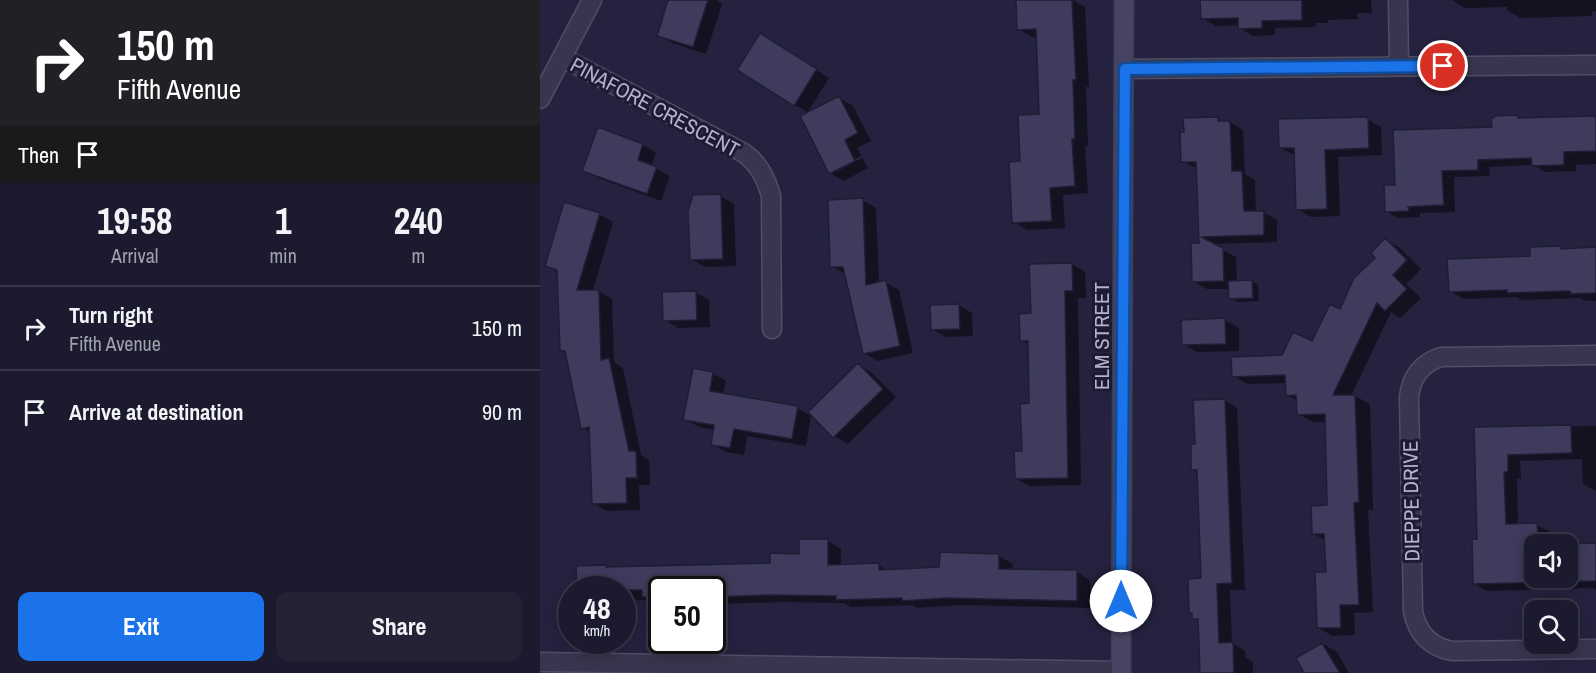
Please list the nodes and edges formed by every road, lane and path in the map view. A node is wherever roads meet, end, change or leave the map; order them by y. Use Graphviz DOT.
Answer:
graph roads {
  1 [pos="592,0"];
  2 [pos="1124,0"];
  3 [pos="1398,0"];
  4 [pos="562,58"];
  5 [pos="1596,65"];
  6 [pos="1399,66"];
  7 [pos="1125,69"];
  8 [pos="540,99"];
  9 [pos="772,329"];
  10 [pos="1596,355"];
  11 [pos="1596,649"];
  12 [pos="540,662"];
  13 [pos="1121,672"];
  1 -- 4 [label="street"];
  2 -- 7 [label="main road, ELM STREET"];
  3 -- 6 [label="street"];
  4 -- 8 [label="street"];
  4 -- 9 [label="street, PINAFORE CRESCENT"];
  5 -- 6 [label="street"];
  6 -- 7 [label="street"];
  7 -- 13 [label="main road, ELM STREET"];
  10 -- 11 [label="street, DIEPPE DRIVE"];
  12 -- 13 [label="street"];
}
